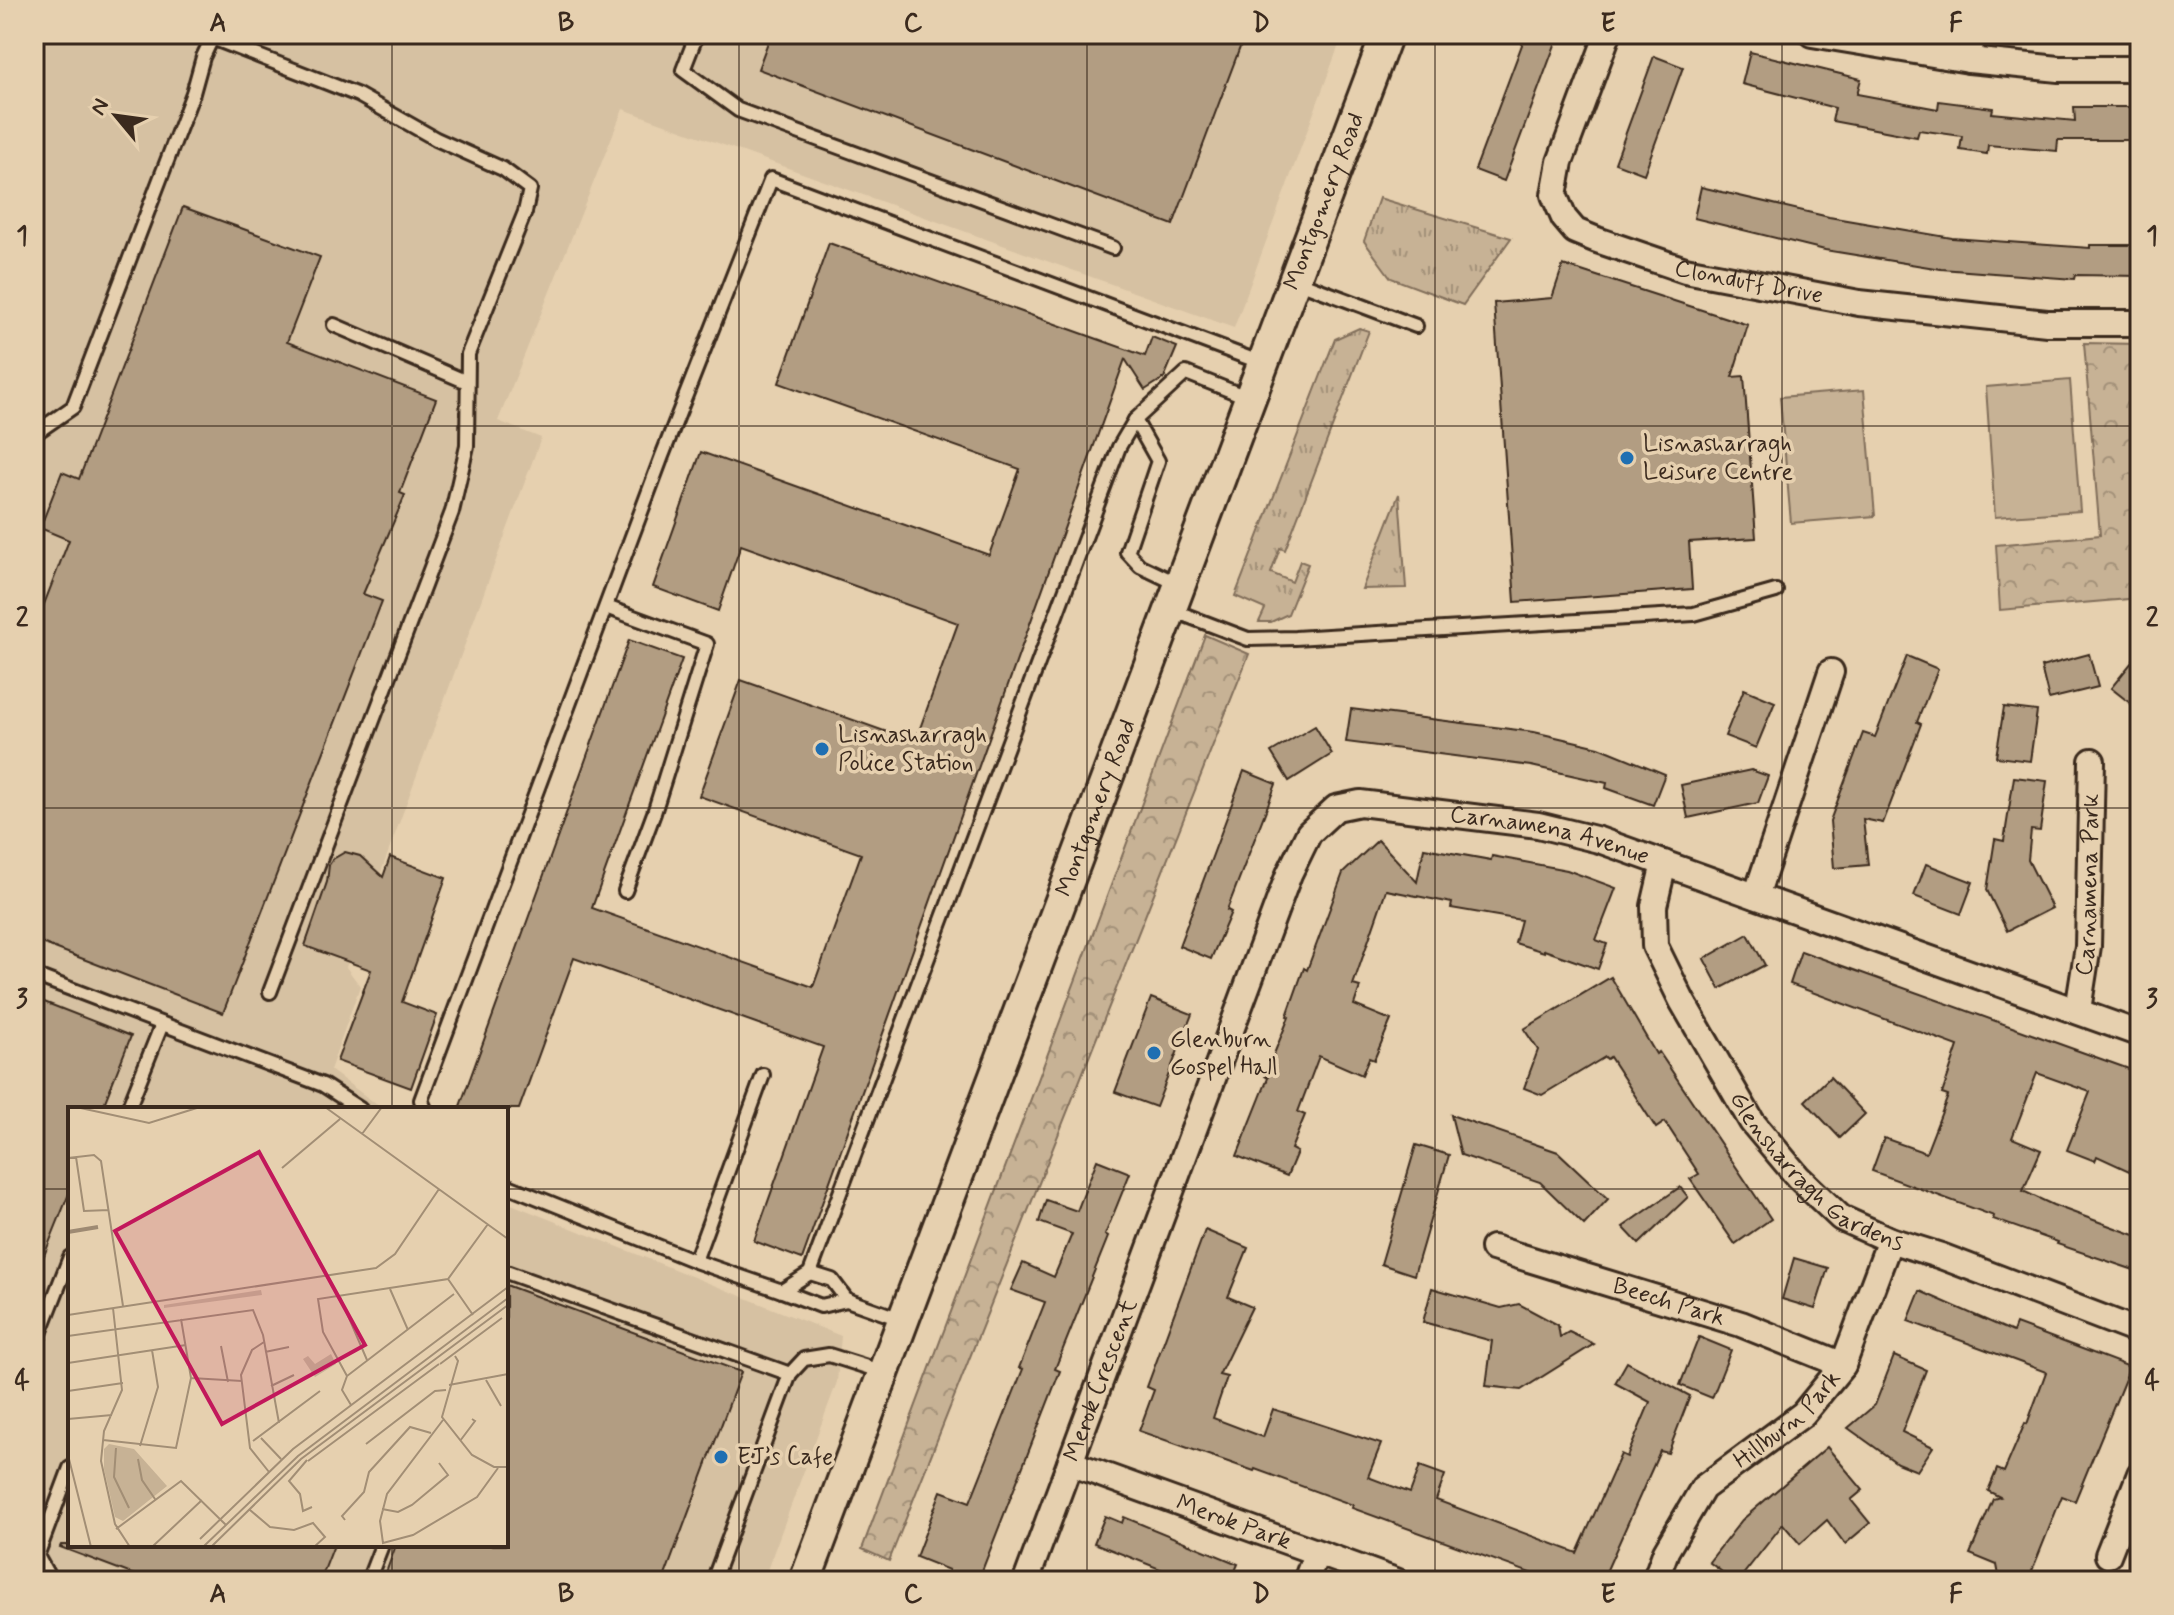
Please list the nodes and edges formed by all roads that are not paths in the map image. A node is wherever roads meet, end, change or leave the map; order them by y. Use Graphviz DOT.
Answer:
graph roads {
  1 [pos="697,34"];
  2 [pos="1387,34"];
  3 [pos="1608,34"];
  4 [pos="1812,34"];
  5 [pos="1972,34"];
  6 [pos="209,35"];
  7 [pos="1969,60"];
  8 [pos="2140,69"];
  9 [pos="1113,248"];
  10 [pos="1293,280"];
  11 [pos="2140,323"];
  12 [pos="334,325"];
  13 [pos="1416,326"];
  14 [pos="1262,363"];
  15 [pos="467,382"];
  16 [pos="1249,398"];
  17 [pos="1135,420"];
  18 [pos="34,434"];
  19 [pos="1776,591"];
  20 [pos="1174,596"];
  21 [pos="606,607"];
  22 [pos="1831,672"];
  23 [pos="2092,761"];
  24 [pos="1664,863"];
  25 [pos="625,891"];
  26 [pos="1756,896"];
  27 [pos="34,975"];
  28 [pos="270,992"];
  29 [pos="2078,1010"];
  30 [pos="162,1024"];
  31 [pos="2140,1034"];
  32 [pos="763,1075"];
  33 [pos="129,1107"];
  34 [pos="357,1107"];
  35 [pos="424,1107"];
  36 [pos="1176,1179"];
  37 [pos="508,1186"];
  38 [pos="1890,1240"];
  39 [pos="1493,1248"];
  40 [pos="695,1261"];
  41 [pos="68,1262"];
  42 [pos="508,1273"];
  43 [pos="810,1273"];
  44 [pos="782,1291"];
  45 [pos="847,1300"];
  46 [pos="903,1320"];
  47 [pos="2140,1332"];
  48 [pos="34,1349"];
  49 [pos="1843,1365"];
  50 [pos="883,1372"];
  51 [pos="790,1374"];
  52 [pos="1070,1463"];
  53 [pos="68,1473"];
  54 [pos="2140,1474"];
  55 [pos="381,1547"];
  56 [pos="1316,1554"];
  57 [pos="2108,1555"];
  58 [pos="36,1556"];
  59 [pos="51,1581"];
  60 [pos="368,1581"];
  61 [pos="713,1581"];
  62 [pos="805,1581"];
  63 [pos="1026,1581"];
  64 [pos="1306,1581"];
  65 [pos="1396,1581"];
  66 [pos="1655,1581"];
  1 -- 9 [label="lane"];
  2 -- 10 [label="street, Montgomery Road"];
  3 -- 11 [label="street, Clonduff Drive"];
  4 -- 7 [label="street"];
  5 -- 7 [label="street"];
  6 -- 15 [label="lane"];
  6 -- 18 [label="lane"];
  7 -- 8 [label="street"];
  10 -- 13 [label="lane"];
  10 -- 14 [label="street, Montgomery Road"];
  12 -- 15 [label="lane"];
  14 -- 16 [label="street, Montgomery Road"];
  14 -- 21 [label="lane"];
  15 -- 28 [label="lane"];
  16 -- 17 [label="lane"];
  16 -- 20 [label="street, Montgomery Road"];
  17 -- 20 [label="lane"];
  17 -- 43 [label="lane"];
  19 -- 20 [label="lane"];
  20 -- 46 [label="street, Montgomery Road"];
  21 -- 25 [label="lane"];
  21 -- 35 [label="lane"];
  22 -- 26 [label="street"];
  23 -- 29 [label="street, Carnamena Park"];
  24 -- 26 [label="street, Carnamena Avenue"];
  24 -- 36 [label="street, Carnamena Avenue"];
  24 -- 38 [label="street, Glensharragh Gardens"];
  26 -- 29 [label="street, Carnamena Avenue"];
  27 -- 30 [label="lane"];
  29 -- 31 [label="street, Carnamena Avenue"];
  30 -- 33 [label="lane"];
  30 -- 34 [label="lane"];
  32 -- 40 [label="lane"];
  36 -- 52 [label="street, Merok Crescent"];
  37 -- 40 [label="lane"];
  38 -- 47 [label="street, Glensharragh Gardens"];
  38 -- 49 [label="street, Hillburn Park"];
  39 -- 49 [label="street, Beech Park"];
  40 -- 44 [label="lane"];
  41 -- 48 [label="lane"];
  42 -- 51 [label="lane"];
  43 -- 44 [label="lane"];
  43 -- 45 [label="lane"];
  44 -- 45 [label="lane"];
  45 -- 46 [label="lane"];
  46 -- 50 [label="street, Montgomery Road"];
  49 -- 66 [label="street, Hillburn Park"];
  50 -- 51 [label="lane"];
  50 -- 62 [label="street, Montgomery Road"];
  51 -- 61 [label="lane"];
  52 -- 56 [label="street, Merok Park"];
  52 -- 63 [label="street, Merok Crescent"];
  53 -- 58 [label="lane"];
  54 -- 57 [label="street"];
  55 -- 60 [label="lane"];
  56 -- 64 [label="street"];
  56 -- 65 [label="street, Merok Park"];
  58 -- 59 [label="lane"];
}
